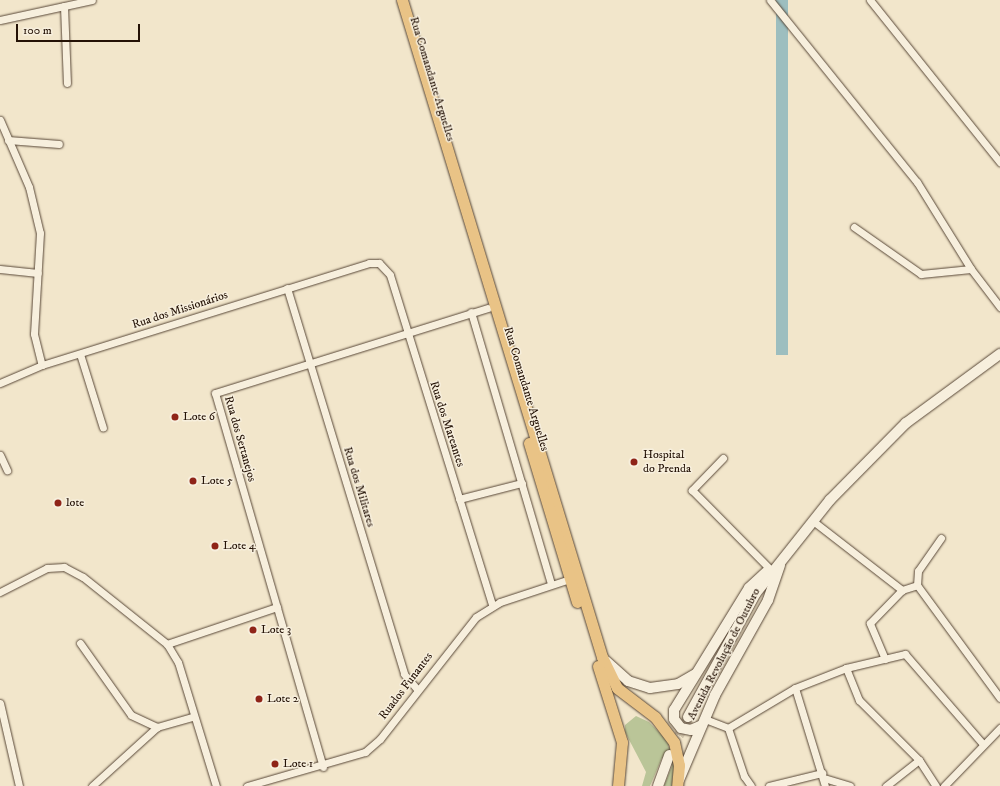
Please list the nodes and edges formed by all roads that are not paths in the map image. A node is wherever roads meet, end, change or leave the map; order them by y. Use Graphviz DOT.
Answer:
graph roads {
  1 [pos="93,0"];
  2 [pos="395,0"];
  3 [pos="402,0"];
  4 [pos="770,0"];
  5 [pos="870,0"];
  6 [pos="64,6"];
  7 [pos="0,20"];
  8 [pos="67,83"];
  9 [pos="0,120"];
  10 [pos="8,140"];
  11 [pos="60,144"];
  12 [pos="1000,162"];
  13 [pos="854,227"];
  14 [pos="369,263"];
  15 [pos="0,269"];
  16 [pos="971,269"];
  17 [pos="38,273"];
  18 [pos="287,288"];
  19 [pos="1000,307"];
  20 [pos="488,308"];
  21 [pos="471,312"];
  22 [pos="406,333"];
  23 [pos="80,354"];
  24 [pos="1000,354"];
  25 [pos="310,363"];
  26 [pos="42,365"];
  27 [pos="0,383"];
  28 [pos="103,428"];
  29 [pos="0,455"];
  30 [pos="723,458"];
  31 [pos="7,470"];
  32 [pos="522,483"];
  33 [pos="459,499"];
  34 [pos="813,521"];
  35 [pos="941,538"];
  36 [pos="784,556"];
  37 [pos="770,568"];
  38 [pos="570,579"];
  39 [pos="551,583"];
  40 [pos="917,585"];
  41 [pos="902,590"];
  42 [pos="0,592"];
  43 [pos="492,605"];
  44 [pos="277,607"];
  45 [pos="80,643"];
  46 [pos="167,644"];
  47 [pos="602,657"];
  48 [pos="885,659"];
  49 [pos="846,668"];
  50 [pos="702,669"];
  51 [pos="795,688"];
  52 [pos="417,689"];
  53 [pos="1000,698"];
  54 [pos="0,703"];
  55 [pos="192,716"];
  56 [pos="614,717"];
  57 [pos="697,720"];
  58 [pos="157,727"];
  59 [pos="728,728"];
  60 [pos="1000,728"];
  61 [pos="982,743"];
  62 [pos="919,760"];
  63 [pos="323,767"];
  64 [pos="823,775"];
  65 [pos="678,784"];
  66 [pos="19,786"];
  67 [pos="92,786"];
  68 [pos="216,786"];
  69 [pos="247,786"];
  70 [pos="613,786"];
  71 [pos="618,786"];
  72 [pos="658,786"];
  73 [pos="664,786"];
  74 [pos="751,786"];
  75 [pos="769,786"];
  76 [pos="825,786"];
  77 [pos="850,786"];
  78 [pos="886,786"];
  79 [pos="936,786"];
  80 [pos="944,786"];
  1 -- 6 [label="street"];
  2 -- 20 [label="main road, Rua Comandante Arguelles"];
  3 -- 47 [label="main road, Rua Comandante Arguelles"];
  4 -- 16 [label="street"];
  5 -- 12 [label="street"];
  6 -- 7 [label="street"];
  6 -- 8 [label="street"];
  9 -- 10 [label="street"];
  10 -- 11 [label="street"];
  10 -- 17 [label="street"];
  13 -- 16 [label="street"];
  14 -- 18 [label="street, Rua dos Missionários"];
  14 -- 22 [label="street, Rua dos Mareantes"];
  15 -- 17 [label="street"];
  16 -- 19 [label="street"];
  17 -- 26 [label="street"];
  18 -- 23 [label="street, Rua dos Missionários"];
  18 -- 25 [label="street, Rua dos Militares"];
  20 -- 21 [label="street, Rua dos Sertanejos"];
  20 -- 38 [label="main road, Rua Comandante Arguelles"];
  21 -- 22 [label="street, Rua dos Sertanejos"];
  21 -- 32 [label="street"];
  22 -- 25 [label="street, Rua dos Sertanejos"];
  22 -- 33 [label="street, Rua dos Mareantes"];
  23 -- 26 [label="street, Rua dos Missionários"];
  23 -- 28 [label="street"];
  24 -- 34 [label="main road, Avenida Revolução de Outubro"];
  25 -- 44 [label="street, Rua dos Sertanejos"];
  25 -- 52 [label="street, Rua dos Militares"];
  26 -- 27 [label="street, Rua dos Missionários"];
  29 -- 31 [label="street"];
  30 -- 37 [label="street"];
  32 -- 33 [label="street"];
  32 -- 39 [label="street"];
  33 -- 43 [label="street, Rua dos Mareantes"];
  34 -- 36 [label="main road, Avenida Revolução de Outubro"];
  34 -- 41 [label="street"];
  35 -- 40 [label="street"];
  36 -- 37 [label="main road, Avenida Revolução de Outubro"];
  36 -- 57 [label="main road, Avenida Revolução de Outubro"];
  36 -- 57 [label="main road, Avenida Revolução de Outubro"];
  37 -- 50 [label="main road, Avenida Revolução de Outubro"];
  38 -- 39 [label="street, Ruados Funantes"];
  38 -- 56 [label="main road, Rua Comandante Arguelles"];
  39 -- 43 [label="street, Ruados Funantes"];
  40 -- 41 [label="street"];
  40 -- 53 [label="street"];
  41 -- 48 [label="street"];
  42 -- 46 [label="street"];
  43 -- 52 [label="street, Ruados Funantes"];
  44 -- 46 [label="street"];
  44 -- 63 [label="street, Rua dos Sertanejos"];
  45 -- 58 [label="street"];
  46 -- 55 [label="street"];
  47 -- 50 [label="main road, Rua Comandante Arguelles"];
  47 -- 65 [label="main road"];
  48 -- 49 [label="street"];
  48 -- 61 [label="street"];
  49 -- 51 [label="street"];
  49 -- 62 [label="street"];
  50 -- 57 [label="main road, Avenida Revolução de Outubro"];
  51 -- 59 [label="street"];
  51 -- 64 [label="street"];
  52 -- 63 [label="street, Ruados Funantes"];
  54 -- 66 [label="street"];
  55 -- 58 [label="street"];
  55 -- 68 [label="street"];
  56 -- 70 [label="street"];
  56 -- 71 [label="main road, Rua Comandante Arguelles"];
  57 -- 59 [label="street"];
  57 -- 65 [label="main road, Avenida Revolução de Outubro"];
  58 -- 67 [label="street"];
  59 -- 74 [label="street"];
  60 -- 61 [label="street"];
  61 -- 80 [label="street"];
  62 -- 78 [label="street"];
  62 -- 79 [label="street"];
  63 -- 69 [label="street, Ruados Funantes"];
  64 -- 75 [label="street"];
  64 -- 76 [label="street"];
  64 -- 77 [label="street"];
  72 -- 73 [label="main road"];
}
